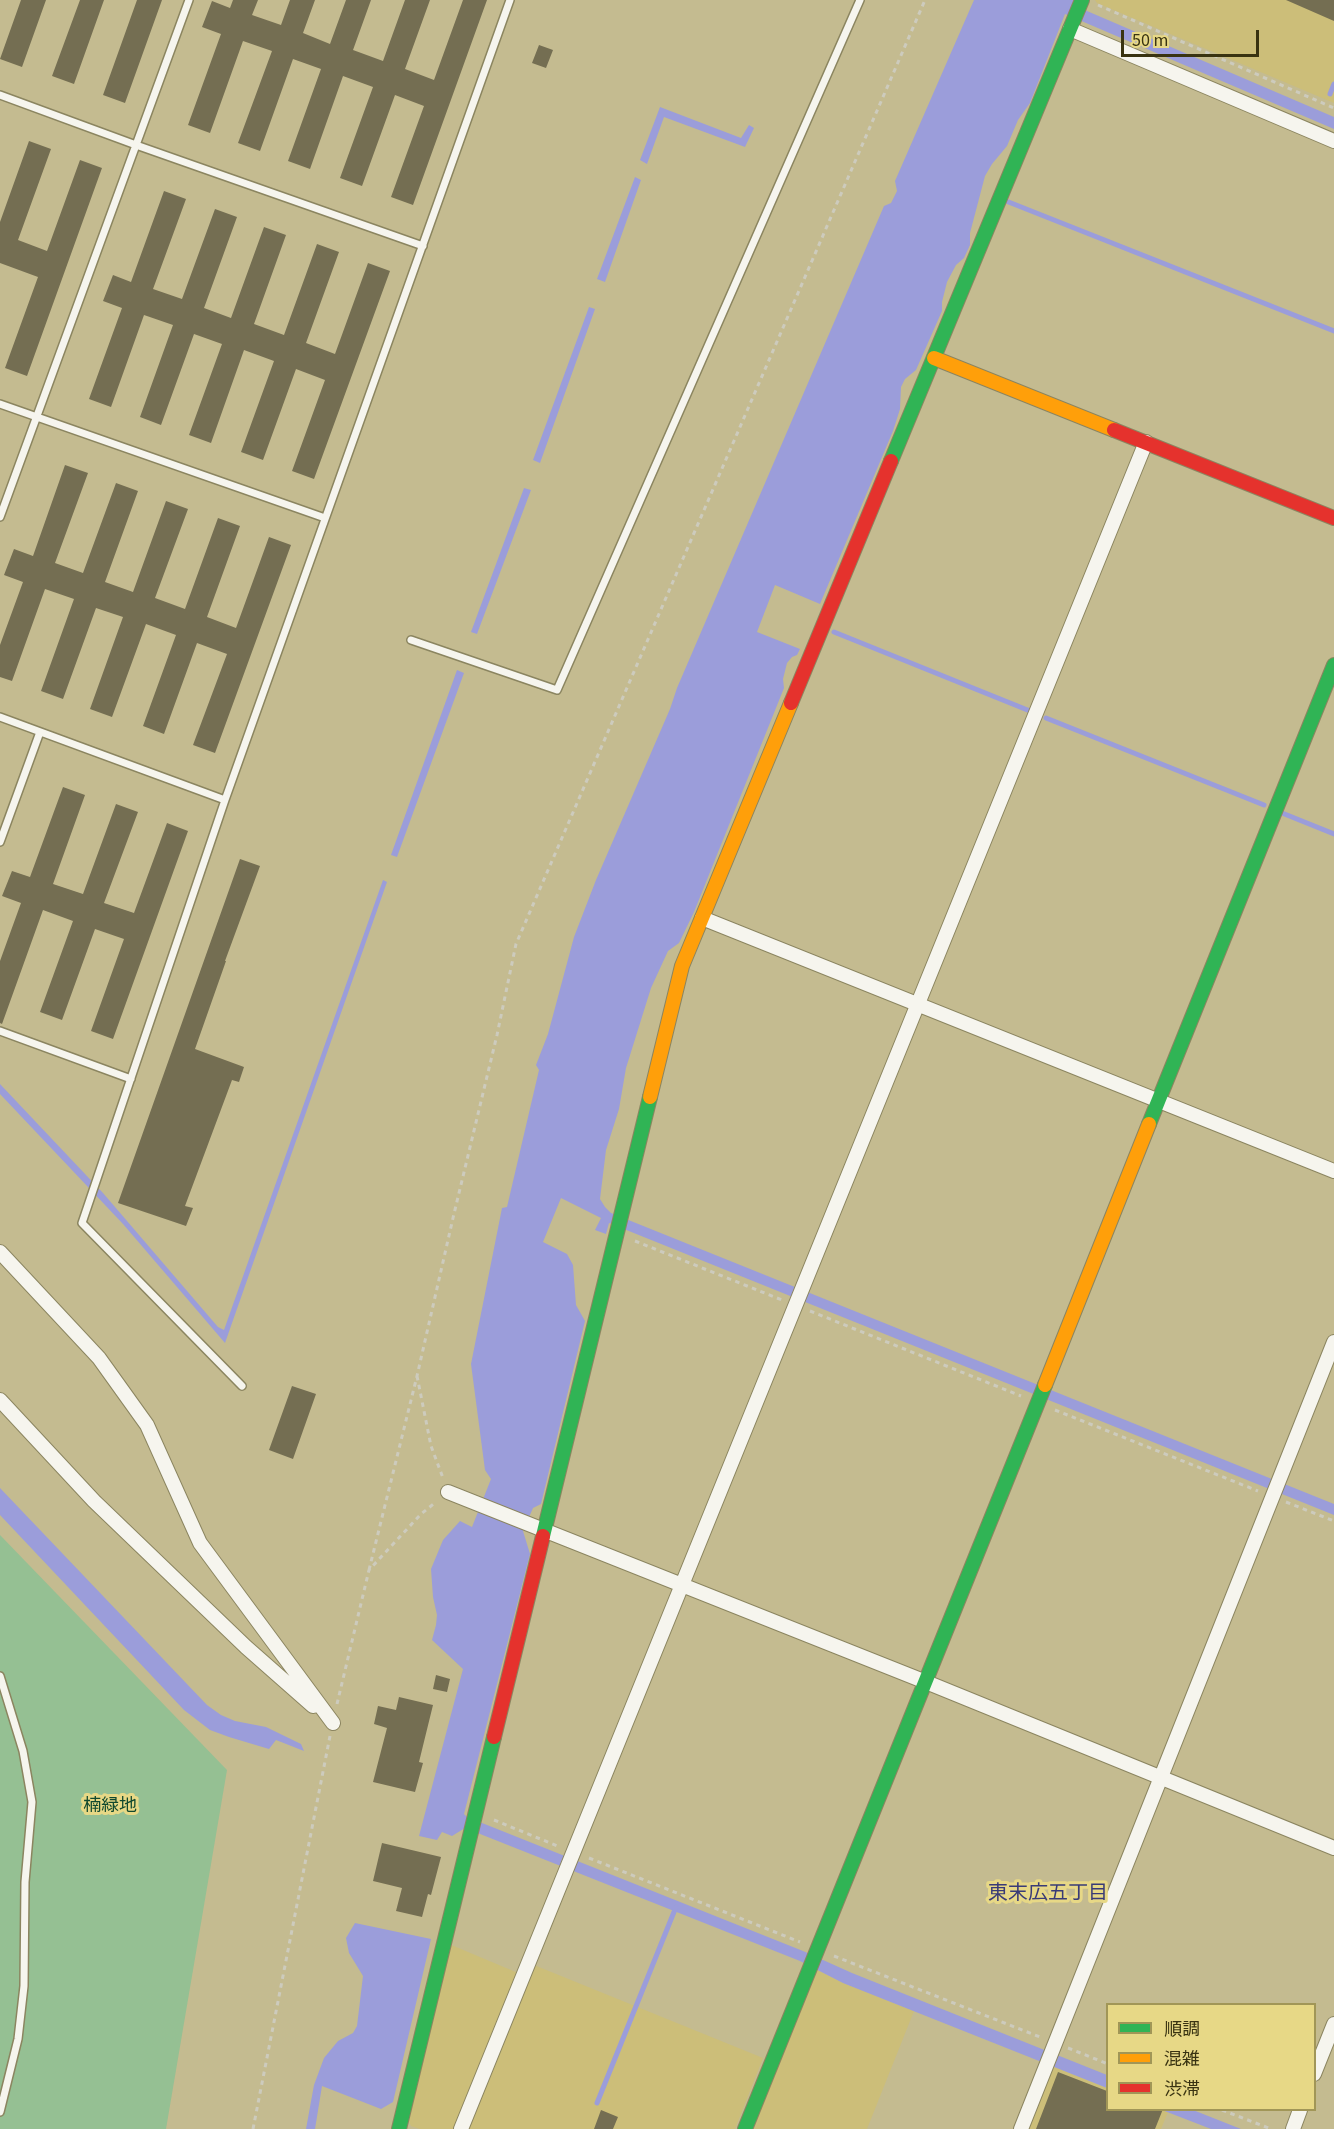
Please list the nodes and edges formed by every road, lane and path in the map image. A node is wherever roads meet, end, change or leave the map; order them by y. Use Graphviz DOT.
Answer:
graph roads {
  1 [pos="189,0"];
  2 [pos="510,0"];
  3 [pos="860,0"];
  4 [pos="925,0"];
  5 [pos="1082,0"];
  6 [pos="1096,5"];
  7 [pos="1070,29"];
  8 [pos="0,95"];
  9 [pos="1334,108"];
  10 [pos="1334,141"];
  11 [pos="136,145"];
  12 [pos="423,246"];
  13 [pos="934,358"];
  14 [pos="0,404"];
  15 [pos="38,418"];
  16 [pos="1146,442"];
  17 [pos="0,517"];
  18 [pos="325,518"];
  19 [pos="1334,518"];
  20 [pos="411,640"];
  21 [pos="1334,665"];
  22 [pos="0,717"];
  23 [pos="40,732"];
  24 [pos="225,800"];
  25 [pos="0,842"];
  26 [pos="702,918"];
  27 [pos="918,1004"];
  28 [pos="0,1031"];
  29 [pos="131,1079"];
  30 [pos="1157,1100"];
  31 [pos="1334,1171"];
  32 [pos="617,1232"];
  33 [pos="0,1252"];
  34 [pos="799,1298"];
  35 [pos="1334,1342"];
  36 [pos="417,1376"];
  37 [pos="242,1386"];
  38 [pos="0,1400"];
  39 [pos="1038,1400"];
  40 [pos="448,1492"];
  41 [pos="1273,1495"];
  42 [pos="1334,1521"];
  43 [pos="539,1527"];
  44 [pos="369,1570"];
  45 [pos="683,1585"];
  46 [pos="0,1676"];
  47 [pos="926,1683"];
  48 [pos="333,1723"];
  49 [pos="1160,1779"];
  50 [pos="475,1815"];
  51 [pos="1334,1848"];
  52 [pos="571,1860"];
  53 [pos="817,1951"];
  54 [pos="1334,2024"];
  55 [pos="1054,2046"];
  56 [pos="1106,2064"];
  57 [pos="1316,2069"];
  58 [pos="1227,2111"];
  59 [pos="1299,2111"];
  60 [pos="0,2112"];
  61 [pos="253,2129"];
  62 [pos="399,2129"];
  63 [pos="461,2129"];
  64 [pos="745,2129"];
  65 [pos="1021,2129"];
  66 [pos="1271,2129"];
  67 [pos="1293,2129"];
  1 -- 11 [label="lane"];
  2 -- 12 [label="lane"];
  3 -- 20 [label="lane"];
  4 -- 36 [label="path"];
  5 -- 7 [label="street"];
  6 -- 9 [label="path"];
  7 -- 10 [label="street"];
  7 -- 13 [label="street"];
  8 -- 11 [label="lane"];
  11 -- 12 [label="lane"];
  11 -- 15 [label="lane"];
  12 -- 18 [label="lane"];
  13 -- 16 [label="street"];
  13 -- 26 [label="street"];
  14 -- 15 [label="lane"];
  15 -- 17 [label="lane"];
  15 -- 18 [label="lane"];
  16 -- 19 [label="street"];
  16 -- 27 [label="street"];
  18 -- 24 [label="lane"];
  21 -- 30 [label="street"];
  22 -- 23 [label="lane"];
  23 -- 24 [label="lane"];
  23 -- 25 [label="lane"];
  24 -- 29 [label="lane"];
  26 -- 27 [label="street"];
  26 -- 32 [label="street"];
  27 -- 30 [label="street"];
  27 -- 34 [label="street"];
  28 -- 29 [label="lane"];
  29 -- 37 [label="lane"];
  30 -- 31 [label="street"];
  30 -- 39 [label="street"];
  32 -- 34 [label="path"];
  32 -- 43 [label="street"];
  33 -- 48 [label="street"];
  34 -- 39 [label="path"];
  34 -- 45 [label="street"];
  35 -- 41 [label="street"];
  36 -- 40 [label="path"];
  36 -- 44 [label="path"];
  38 -- 48 [label="street"];
  39 -- 41 [label="path"];
  39 -- 47 [label="street"];
  40 -- 43 [label="street"];
  40 -- 44 [label="path"];
  41 -- 42 [label="path"];
  41 -- 49 [label="street"];
  43 -- 45 [label="street"];
  43 -- 50 [label="street"];
  44 -- 48 [label="path"];
  45 -- 47 [label="street"];
  45 -- 52 [label="street"];
  46 -- 60 [label="lane"];
  47 -- 49 [label="street"];
  47 -- 53 [label="street"];
  48 -- 61 [label="path"];
  49 -- 51 [label="street"];
  49 -- 55 [label="street"];
  50 -- 52 [label="path"];
  50 -- 62 [label="street"];
  52 -- 53 [label="path"];
  52 -- 63 [label="street"];
  53 -- 55 [label="path"];
  53 -- 64 [label="street"];
  54 -- 57 [label="street"];
  55 -- 56 [label="path"];
  55 -- 65 [label="street"];
  58 -- 66 [label="path"];
  59 -- 67 [label="street"];
}
